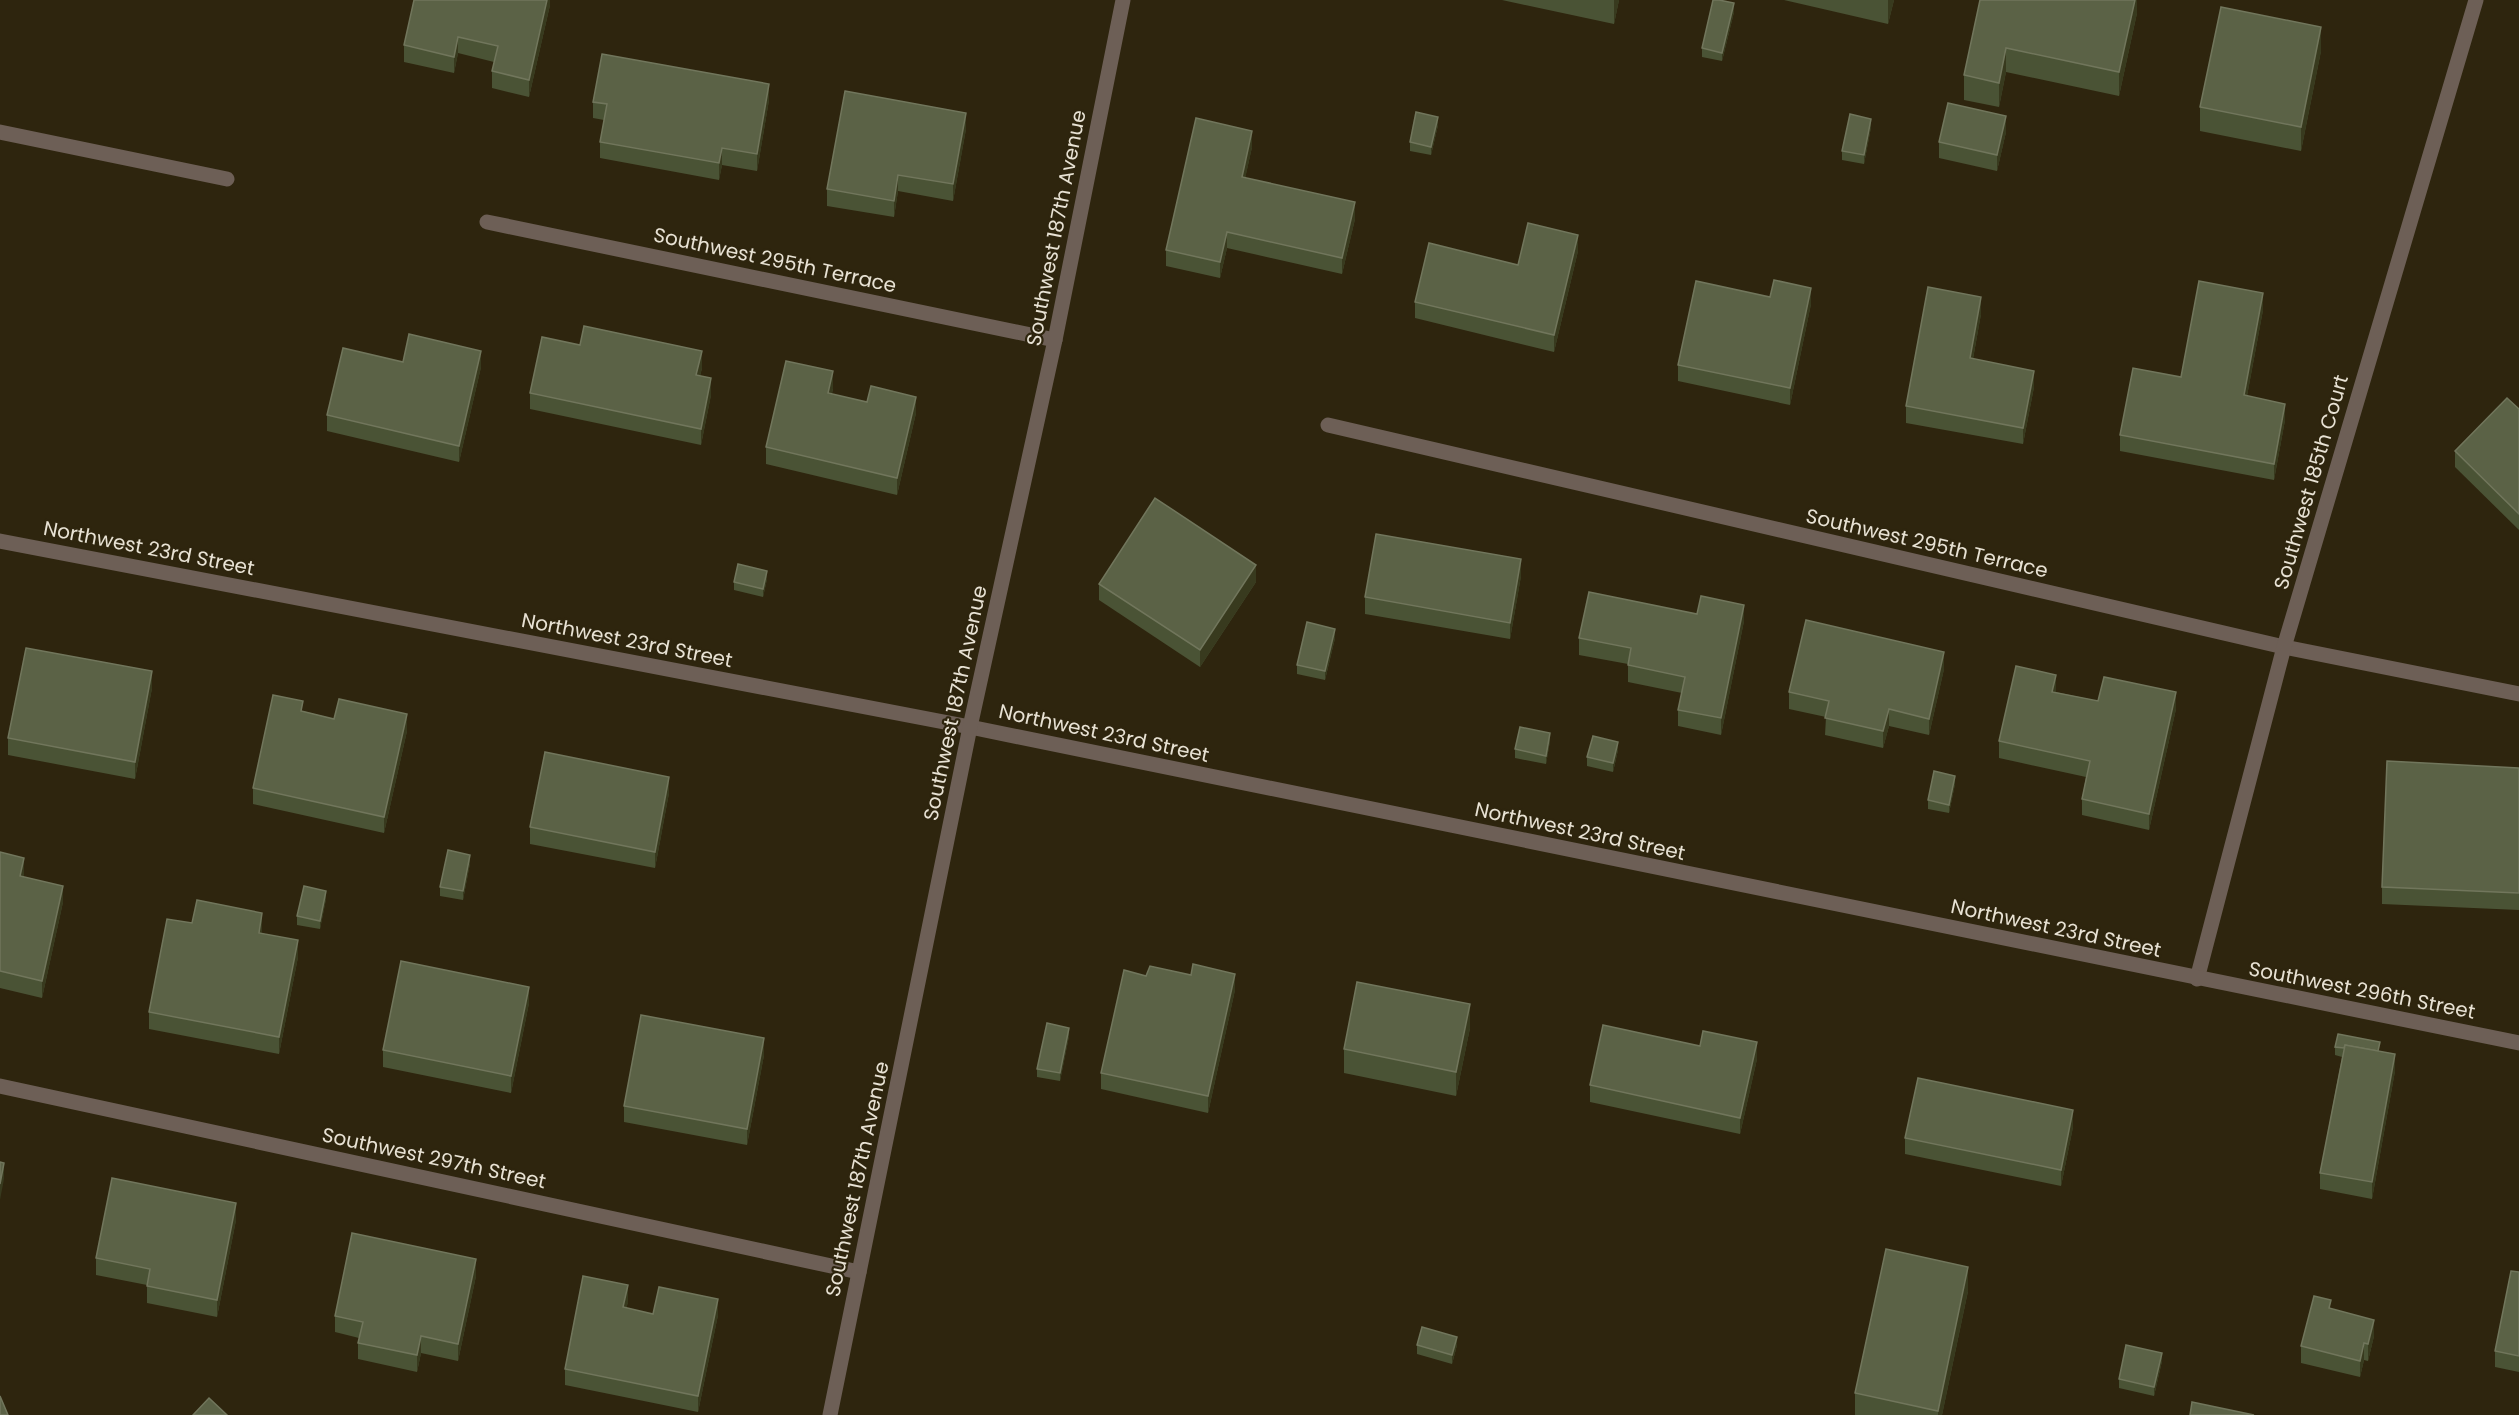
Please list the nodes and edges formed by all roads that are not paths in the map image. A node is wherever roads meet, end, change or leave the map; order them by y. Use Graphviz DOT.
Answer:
graph roads {
  1 [pos="1123,0"];
  2 [pos="2476,0"];
  3 [pos="0,132"];
  4 [pos="227,178"];
  5 [pos="487,222"];
  6 [pos="1055,340"];
  7 [pos="1328,425"];
  8 [pos="0,541"];
  9 [pos="2284,647"];
  10 [pos="2519,694"];
  11 [pos="970,728"];
  12 [pos="2197,979"];
  13 [pos="2519,1043"];
  14 [pos="0,1086"];
  15 [pos="859,1272"];
  16 [pos="830,1415"];
  1 -- 6 [label="street, Southwest 187th Avenue"];
  2 -- 9 [label="street, Southwest 185th Court"];
  3 -- 4 [label="street"];
  5 -- 6 [label="street, Southwest 295th Terrace"];
  6 -- 11 [label="street, Southwest 187th Avenue"];
  7 -- 9 [label="street, Southwest 295th Terrace"];
  8 -- 11 [label="street, Northwest 23rd Street"];
  9 -- 10 [label="street, Southwest 295th Terrace"];
  9 -- 12 [label="street, Southwest 185th Court"];
  11 -- 12 [label="street, Northwest 23rd Street"];
  11 -- 15 [label="street, Southwest 187th Avenue"];
  12 -- 13 [label="street, Southwest 296th Street"];
  14 -- 15 [label="street, Southwest 297th Street"];
  15 -- 16 [label="street, Southwest 187th Avenue"];
}
